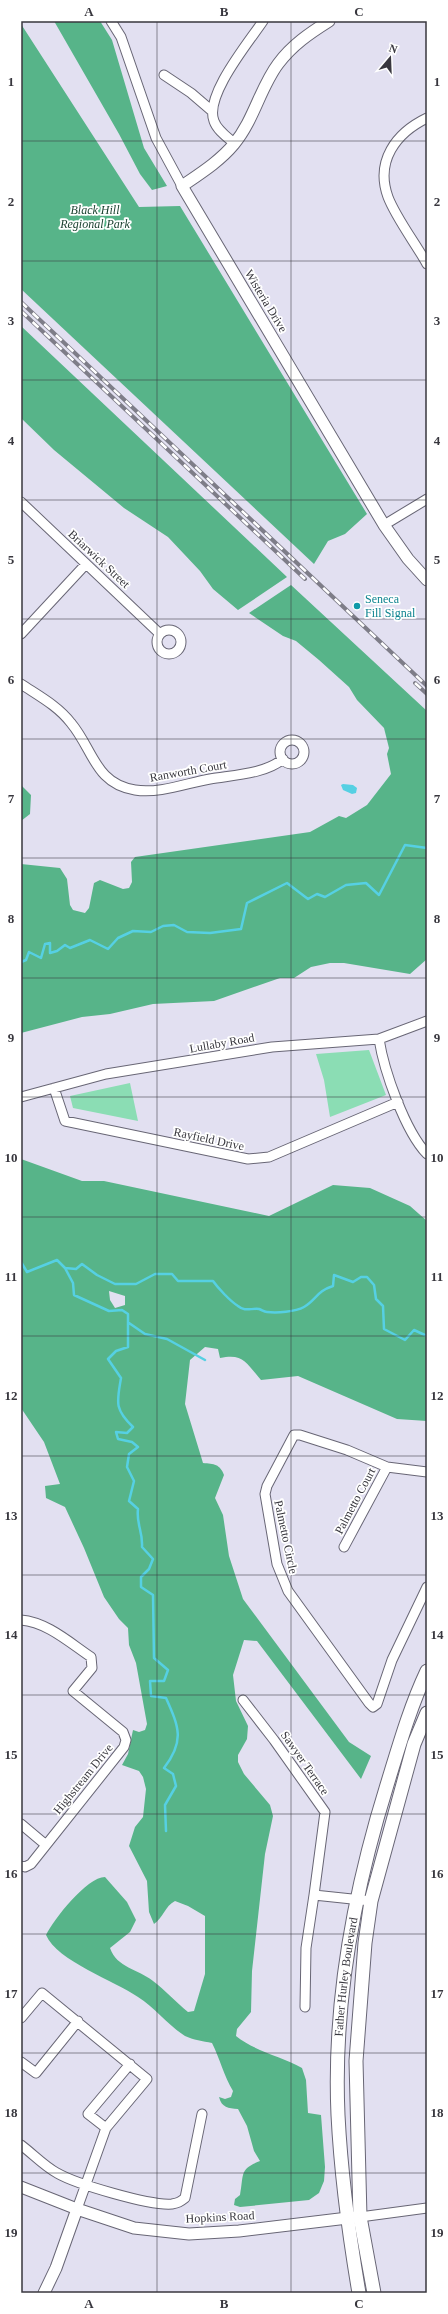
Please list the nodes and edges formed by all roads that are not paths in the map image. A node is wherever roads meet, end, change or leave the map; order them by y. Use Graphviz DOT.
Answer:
graph roads {
  1 [pos="111,21"];
  2 [pos="263,21"];
  3 [pos="329,21"];
  4 [pos="164,75"];
  5 [pos="212,111"];
  6 [pos="427,118"];
  7 [pos="234,144"];
  8 [pos="182,186"];
  9 [pos="427,264"];
  10 [pos="427,499"];
  11 [pos="21,502"];
  12 [pos="384,525"];
  13 [pos="86,564"];
  14 [pos="427,580"];
  15 [pos="21,634"];
  16 [pos="160,634"];
  17 [pos="21,684"];
  18 [pos="283,759"];
  19 [pos="427,1021"];
  20 [pos="379,1039"];
  21 [pos="54,1088"];
  22 [pos="21,1097"];
  23 [pos="398,1102"];
  24 [pos="427,1154"];
  25 [pos="387,1467"];
  26 [pos="427,1472"];
  27 [pos="344,1547"];
  28 [pos="426,1591"];
  29 [pos="21,1620"];
  30 [pos="427,1671"];
  31 [pos="243,1700"];
  32 [pos="427,1713"];
  33 [pos="21,1824"];
  34 [pos="46,1844"];
  35 [pos="21,1866"];
  36 [pos="314,1895"];
  37 [pos="356,1900"];
  38 [pos="371,1901"];
  39 [pos="305,2007"];
  40 [pos="21,2018"];
  41 [pos="78,2021"];
  42 [pos="21,2062"];
  43 [pos="130,2064"];
  44 [pos="202,2114"];
  45 [pos="106,2128"];
  46 [pos="21,2145"];
  47 [pos="86,2184"];
  48 [pos="21,2187"];
  49 [pos="427,2208"];
  50 [pos="77,2210"];
  51 [pos="360,2217"];
  52 [pos="347,2218"];
  53 [pos="44,2293"];
  54 [pos="359,2293"];
  55 [pos="374,2293"];
  1 -- 8 [label="street, Wisteria Drive"];
  2 -- 5 [label="street"];
  3 -- 7 [label="street"];
  4 -- 5 [label="street"];
  5 -- 7 [label="street"];
  6 -- 9 [label="street"];
  7 -- 8 [label="street"];
  8 -- 12 [label="street, Wisteria Drive"];
  10 -- 12 [label="street"];
  11 -- 13 [label="street, Briarwick Street"];
  12 -- 14 [label="street, Wisteria Drive"];
  13 -- 15 [label="street"];
  13 -- 16 [label="street, Briarwick Street"];
  17 -- 18 [label="street, Ranworth Court"];
  19 -- 20 [label="street, Lullaby Road"];
  20 -- 21 [label="street, Lullaby Road"];
  20 -- 23 [label="street"];
  21 -- 22 [label="street, Lullaby Road"];
  21 -- 23 [label="street, Rayfield Drive"];
  23 -- 24 [label="street"];
  25 -- 26 [label="street, Palmetto Circle"];
  25 -- 27 [label="street, Palmetto Court"];
  25 -- 28 [label="street, Palmetto Circle"];
  29 -- 34 [label="street, Highstream Drive"];
  30 -- 37 [label="main road, Father Hurley Boulevard"];
  31 -- 36 [label="street, Sawyer Terrace"];
  32 -- 38 [label="main road, Father Hurley Boulevard"];
  33 -- 34 [label="street"];
  34 -- 35 [label="street, Highstream Drive"];
  36 -- 37 [label="street"];
  36 -- 39 [label="street, Sawyer Terrace"];
  37 -- 38 [label="street"];
  37 -- 52 [label="main road, Father Hurley Boulevard"];
  38 -- 51 [label="main road, Father Hurley Boulevard"];
  40 -- 41 [label="street"];
  41 -- 42 [label="street"];
  41 -- 43 [label="street"];
  43 -- 45 [label="street"];
  43 -- 45 [label="street"];
  44 -- 47 [label="street"];
  45 -- 47 [label="street"];
  46 -- 47 [label="street"];
  47 -- 50 [label="street"];
  48 -- 50 [label="street, Hopkins Road"];
  49 -- 51 [label="street, Hopkins Road"];
  50 -- 52 [label="street, Hopkins Road"];
  50 -- 53 [label="street"];
  51 -- 52 [label="street, Hopkins Road"];
  51 -- 55 [label="main road, Father Hurley Boulevard"];
  52 -- 54 [label="main road, Father Hurley Boulevard"];
}
